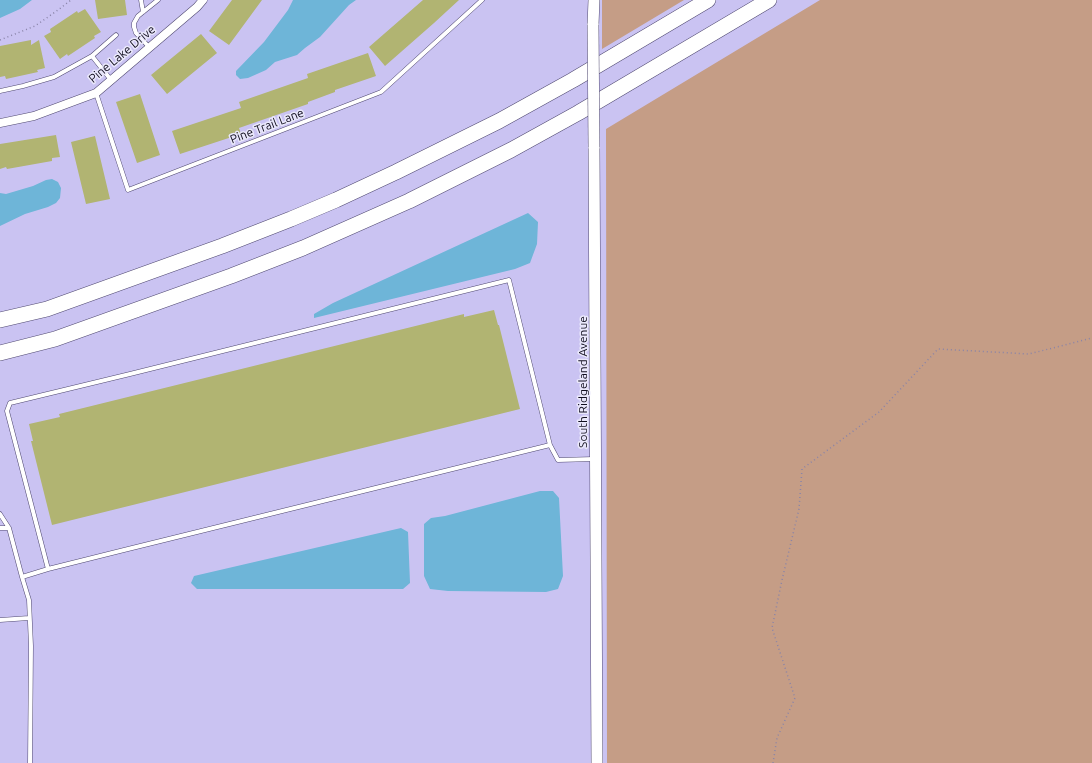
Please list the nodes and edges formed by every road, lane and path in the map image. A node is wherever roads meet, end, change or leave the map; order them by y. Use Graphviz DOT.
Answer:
graph roads {
  1 [pos="71,0"];
  2 [pos="141,0"];
  3 [pos="158,0"];
  4 [pos="203,0"];
  5 [pos="482,0"];
  6 [pos="594,0"];
  7 [pos="708,0"];
  8 [pos="769,0"];
  9 [pos="143,12"];
  10 [pos="116,35"];
  11 [pos="0,40"];
  12 [pos="149,47"];
  13 [pos="92,56"];
  14 [pos="111,80"];
  15 [pos="0,91"];
  16 [pos="96,93"];
  17 [pos="0,123"];
  18 [pos="0,320"];
  19 [pos="1092,338"];
  20 [pos="0,353"];
  21 [pos="550,445"];
  22 [pos="596,459"];
  23 [pos="0,514"];
  24 [pos="0,528"];
  25 [pos="9,528"];
  26 [pos="48,569"];
  27 [pos="22,577"];
  28 [pos="30,618"];
  29 [pos="0,620"];
  30 [pos="30,763"];
  31 [pos="597,763"];
  32 [pos="773,763"];
  1 -- 11 [label="path"];
  2 -- 9 [label="lane"];
  3 -- 9 [label="lane"];
  4 -- 12 [label="street, Pine Lake Drive"];
  5 -- 16 [label="lane, Pine Trail Lane"];
  6 -- 22 [label="street, South Ridgeland Avenue, bridge"];
  7 -- 18 [label="highway"];
  8 -- 20 [label="highway"];
  9 -- 12 [label="lane"];
  10 -- 13 [label="lane"];
  12 -- 14 [label="street, Pine Lake Drive"];
  13 -- 14 [label="lane"];
  13 -- 15 [label="lane"];
  14 -- 16 [label="street, Pine Lake Drive"];
  16 -- 17 [label="street, Pine Lake Drive"];
  19 -- 32 [label="path"];
  21 -- 22 [label="lane"];
  21 -- 26 [label="lane"];
  21 -- 26 [label="lane"];
  22 -- 31 [label="street, South Ridgeland Avenue"];
  23 -- 25 [label="lane"];
  24 -- 25 [label="lane"];
  25 -- 27 [label="lane"];
  26 -- 27 [label="lane"];
  27 -- 28 [label="lane"];
  28 -- 29 [label="lane"];
  28 -- 30 [label="lane"];
}
